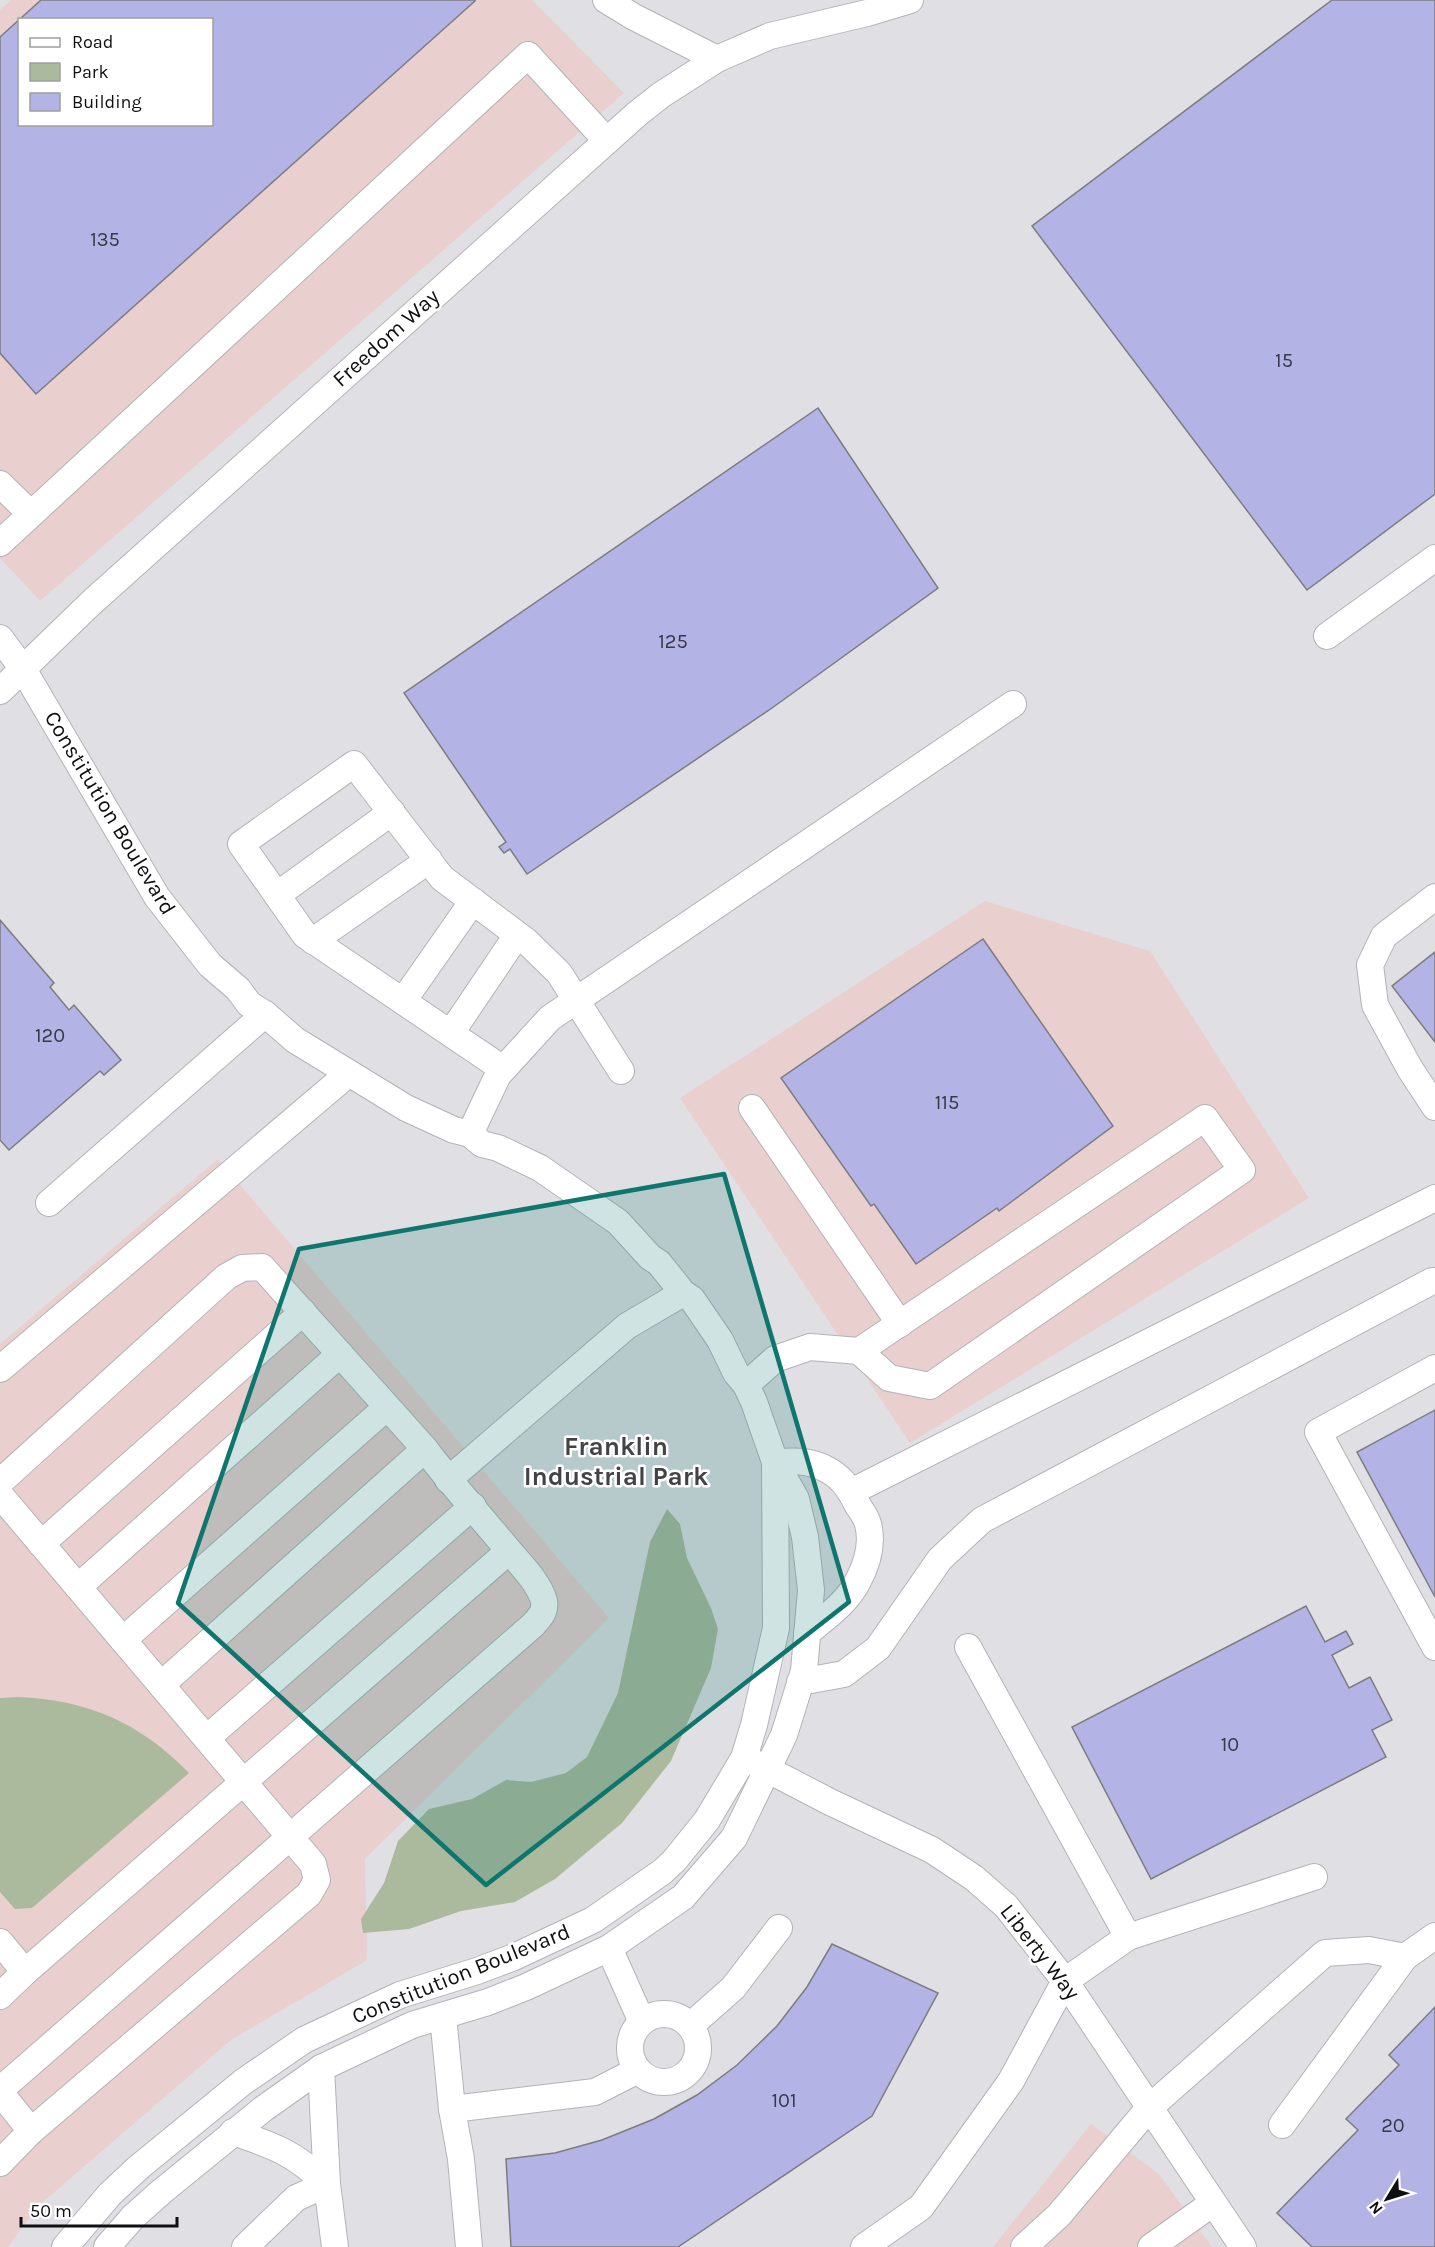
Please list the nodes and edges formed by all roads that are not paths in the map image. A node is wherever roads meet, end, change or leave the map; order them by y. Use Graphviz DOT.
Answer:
graph roads {
  1 [pos="606,0"];
  2 [pos="910,0"];
  3 [pos="717,58"];
  4 [pos="607,141"];
  5 [pos="0,484"];
  6 [pos="31,514"];
  7 [pos="0,543"];
  8 [pos="1435,558"];
  9 [pos="1327,636"];
  10 [pos="0,638"];
  11 [pos="23,669"];
  12 [pos="0,691"];
  13 [pos="1013,704"];
  14 [pos="392,812"];
  15 [pos="429,860"];
  16 [pos="277,895"];
  17 [pos="1435,897"];
  18 [pos="473,902"];
  19 [pos="517,935"];
  20 [pos="313,941"];
  21 [pos="577,1000"];
  22 [pos="403,1001"];
  23 [pos="266,1014"];
  24 [pos="451,1033"];
  25 [pos="503,1069"];
  26 [pos="621,1071"];
  27 [pos="348,1074"];
  28 [pos="1435,1107"];
  29 [pos="752,1108"];
  30 [pos="470,1134"];
  31 [pos="1435,1198"];
  32 [pos="49,1203"];
  33 [pos="1435,1281"];
  34 [pos="683,1293"];
  35 [pos="303,1312"];
  36 [pos="900,1324"];
  37 [pos="859,1351"];
  38 [pos="340,1354"];
  39 [pos="1435,1368"];
  40 [pos="0,1369"];
  41 [pos="746,1386"];
  42 [pos="387,1407"];
  43 [pos="425,1449"];
  44 [pos="775,1462"];
  45 [pos="448,1480"];
  46 [pos="0,1482"];
  47 [pos="851,1492"];
  48 [pos="0,1495"];
  49 [pos="473,1506"];
  50 [pos="41,1544"];
  51 [pos="509,1551"];
  52 [pos="78,1587"];
  53 [pos="807,1633"];
  54 [pos="123,1640"];
  55 [pos="968,1647"];
  56 [pos="1435,1647"];
  57 [pos="800,1682"];
  58 [pos="161,1685"];
  59 [pos="207,1738"];
  60 [pos="744,1758"];
  61 [pos="769,1768"];
  62 [pos="243,1782"];
  63 [pos="291,1837"];
  64 [pos="1314,1877"];
  65 [pos="779,1928"];
  66 [pos="1128,1936"];
  67 [pos="1435,1936"];
  68 [pos="0,1941"];
  69 [pos="609,1948"];
  70 [pos="1405,1957"];
  71 [pos="25,1972"];
  72 [pos="1065,1981"];
  73 [pos="0,1996"];
  74 [pos="443,2016"];
  75 [pos="642,2022"];
  76 [pos="690,2026"];
  77 [pos="321,2068"];
  78 [pos="638,2070"];
  79 [pos="0,2091"];
  80 [pos="1149,2108"];
  81 [pos="452,2109"];
  82 [pos="1282,2125"];
  83 [pos="31,2131"];
  84 [pos="233,2132"];
  85 [pos="0,2163"];
  86 [pos="327,2184"];
  87 [pos="1213,2203"];
  88 [pos="65,2247"];
  89 [pos="107,2247"];
  90 [pos="245,2247"];
  91 [pos="335,2247"];
  92 [pos="469,2247"];
  93 [pos="864,2247"];
  94 [pos="1024,2247"];
  95 [pos="1151,2247"];
  96 [pos="1243,2247"];
  1 -- 3 [label="street"];
  2 -- 3 [label="street, Freedom Way"];
  3 -- 4 [label="street, Freedom Way"];
  4 -- 6 [label="street"];
  4 -- 11 [label="street, Freedom Way"];
  5 -- 6 [label="street"];
  6 -- 7 [label="street"];
  8 -- 9 [label="street"];
  10 -- 11 [label="street, Constitution Boulevard"];
  11 -- 12 [label="street, Freedom Way"];
  11 -- 23 [label="street, Constitution Boulevard"];
  13 -- 21 [label="street"];
  14 -- 15 [label="street"];
  14 -- 16 [label="street"];
  14 -- 16 [label="street"];
  15 -- 18 [label="street"];
  15 -- 20 [label="street"];
  16 -- 20 [label="street"];
  17 -- 28 [label="street"];
  18 -- 19 [label="street"];
  18 -- 22 [label="street"];
  19 -- 21 [label="street"];
  19 -- 24 [label="street"];
  20 -- 22 [label="street"];
  21 -- 25 [label="street"];
  21 -- 26 [label="street"];
  22 -- 24 [label="street"];
  23 -- 27 [label="street, Constitution Boulevard"];
  23 -- 32 [label="street"];
  24 -- 25 [label="street"];
  25 -- 30 [label="street"];
  27 -- 30 [label="street, Constitution Boulevard"];
  27 -- 40 [label="street"];
  29 -- 36 [label="street"];
  30 -- 34 [label="street, Constitution Boulevard"];
  31 -- 47 [label="street"];
  33 -- 57 [label="street"];
  34 -- 41 [label="street, Constitution Boulevard"];
  34 -- 45 [label="street"];
  35 -- 38 [label="street"];
  35 -- 46 [label="street"];
  35 -- 50 [label="street"];
  36 -- 37 [label="street"];
  36 -- 37 [label="street"];
  37 -- 41 [label="street"];
  38 -- 42 [label="street"];
  38 -- 52 [label="street"];
  39 -- 56 [label="street"];
  41 -- 44 [label="street, Constitution Boulevard"];
  42 -- 43 [label="street"];
  42 -- 54 [label="street"];
  43 -- 45 [label="street"];
  43 -- 58 [label="street"];
  44 -- 47 [label="street"];
  44 -- 53 [label="street, Constitution Boulevard"];
  44 -- 60 [label="street, Constitution Boulevard"];
  45 -- 49 [label="street"];
  47 -- 53 [label="street"];
  48 -- 50 [label="street"];
  49 -- 51 [label="street"];
  49 -- 59 [label="street"];
  50 -- 52 [label="street"];
  51 -- 62 [label="street"];
  51 -- 63 [label="street"];
  52 -- 54 [label="street"];
  53 -- 57 [label="street, Constitution Boulevard"];
  54 -- 58 [label="street"];
  55 -- 66 [label="street"];
  57 -- 61 [label="street, Constitution Boulevard"];
  58 -- 59 [label="street"];
  59 -- 62 [label="street"];
  60 -- 61 [label="street, Liberty Way"];
  60 -- 88 [label="street, Constitution Boulevard"];
  61 -- 69 [label="street, Constitution Boulevard"];
  61 -- 72 [label="street, Liberty Way"];
  62 -- 63 [label="street"];
  62 -- 71 [label="street"];
  63 -- 79 [label="street"];
  63 -- 83 [label="street"];
  64 -- 66 [label="street"];
  65 -- 76 [label="street"];
  66 -- 72 [label="street"];
  67 -- 70 [label="street"];
  68 -- 71 [label="street"];
  69 -- 74 [label="street, Constitution Boulevard"];
  69 -- 75 [label="street"];
  70 -- 80 [label="street"];
  70 -- 82 [label="street"];
  71 -- 73 [label="street"];
  72 -- 80 [label="street, Liberty Way"];
  72 -- 93 [label="street"];
  74 -- 77 [label="street, Constitution Boulevard"];
  74 -- 81 [label="street"];
  75 -- 76 [label="street"];
  75 -- 78 [label="street"];
  76 -- 78 [label="street"];
  77 -- 84 [label="street, Constitution Boulevard"];
  77 -- 86 [label="street"];
  78 -- 81 [label="street"];
  79 -- 83 [label="street"];
  80 -- 87 [label="street, Liberty Way"];
  80 -- 94 [label="street"];
  81 -- 92 [label="street"];
  83 -- 85 [label="street"];
  84 -- 86 [label="street"];
  84 -- 89 [label="street, Constitution Boulevard"];
  86 -- 90 [label="street"];
  86 -- 91 [label="street"];
  87 -- 95 [label="street"];
  87 -- 96 [label="street, Liberty Way"];
}
